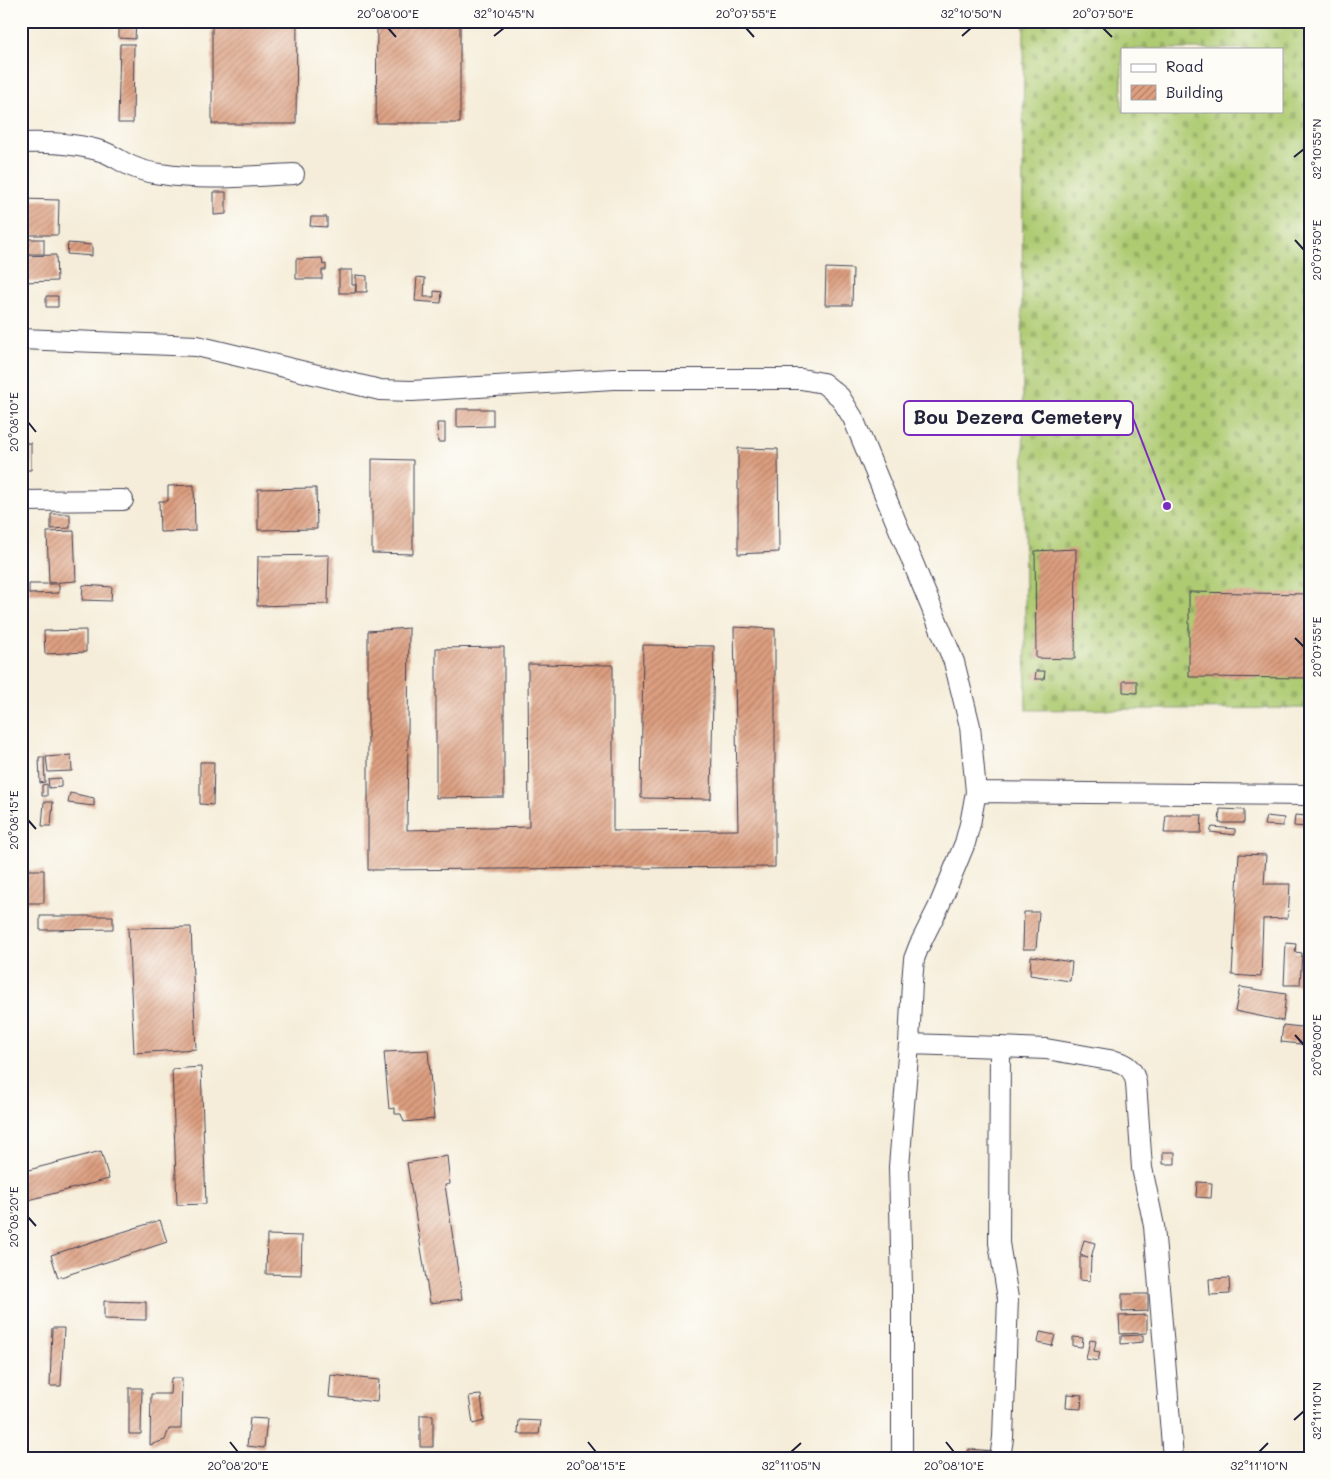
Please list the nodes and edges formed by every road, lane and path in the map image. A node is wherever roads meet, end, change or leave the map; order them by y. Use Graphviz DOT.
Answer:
graph roads {
  1 [pos="21,143"];
  2 [pos="294,174"];
  3 [pos="21,339"];
  4 [pos="123,500"];
  5 [pos="21,501"];
  6 [pos="976,792"];
  7 [pos="1310,795"];
  8 [pos="909,1044"];
  9 [pos="1000,1047"];
  10 [pos="902,1458"];
  11 [pos="1000,1458"];
  12 [pos="1173,1458"];
  1 -- 2 [label="lane"];
  3 -- 6 [label="lane"];
  4 -- 5 [label="lane"];
  6 -- 7 [label="lane"];
  6 -- 8 [label="lane"];
  8 -- 9 [label="lane"];
  8 -- 10 [label="lane"];
  9 -- 11 [label="lane"];
  9 -- 12 [label="lane"];
}
